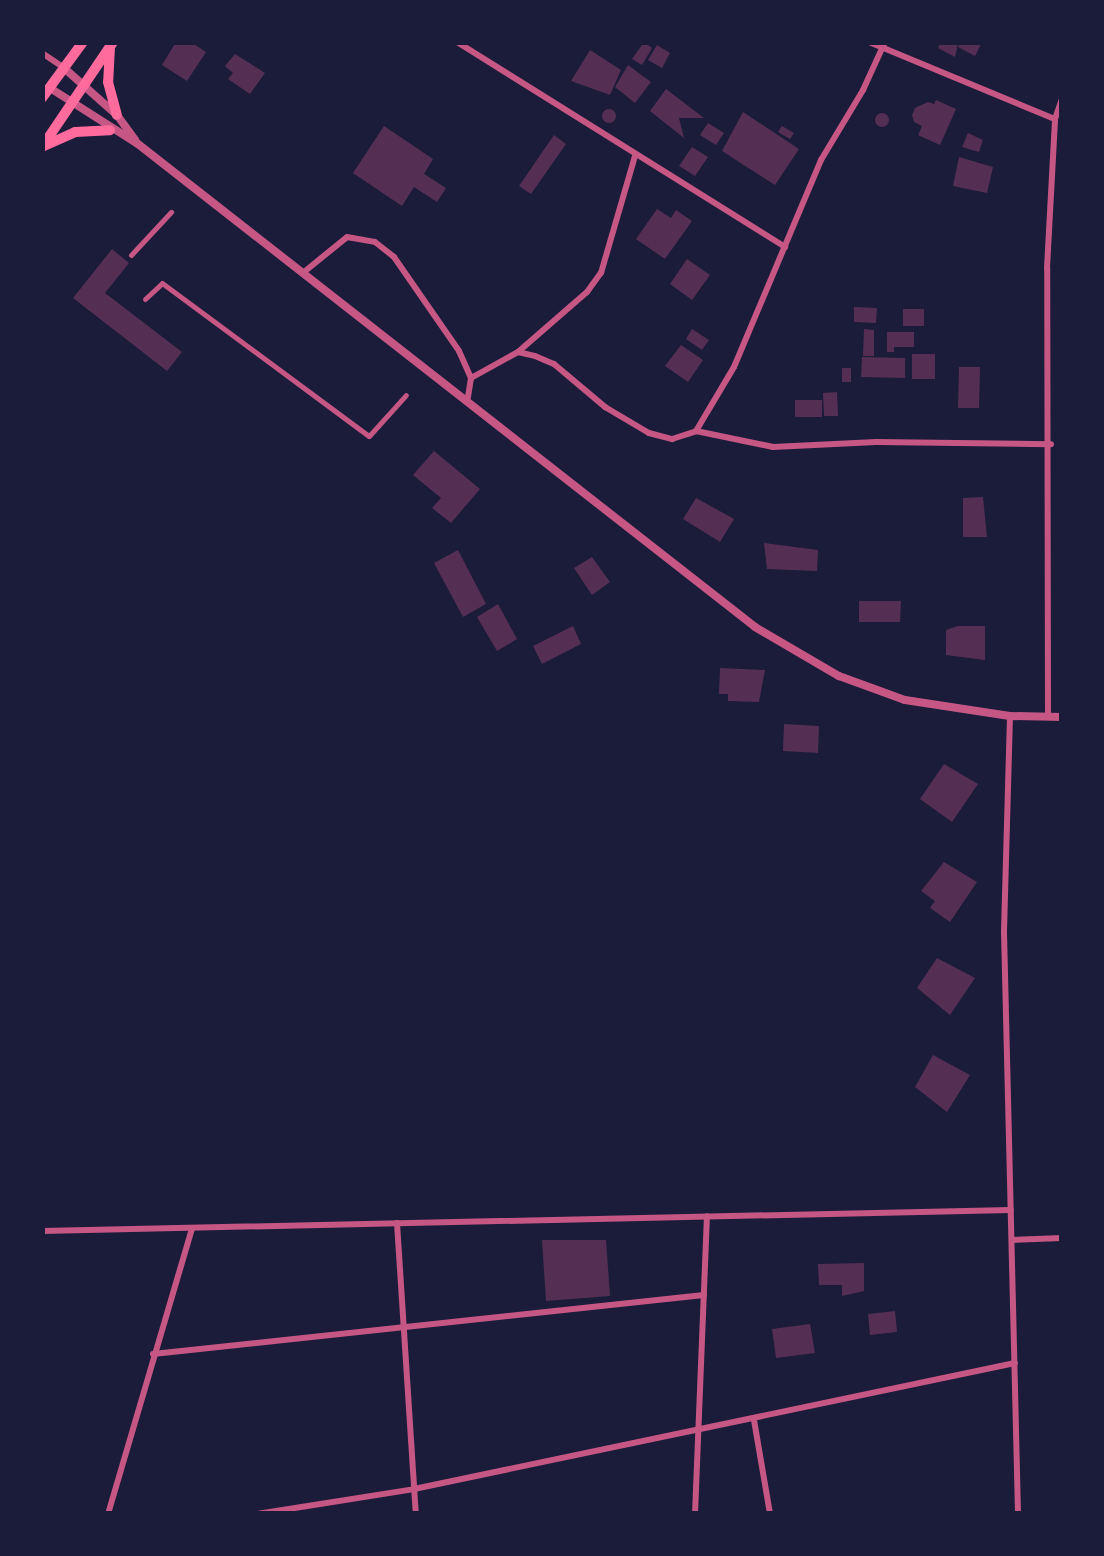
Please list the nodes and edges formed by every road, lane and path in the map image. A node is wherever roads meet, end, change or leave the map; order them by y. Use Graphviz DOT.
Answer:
graph roads {
  1 [pos="83,42"];
  2 [pos="457,42"];
  3 [pos="868,42"];
  4 [pos="112,44"];
  5 [pos="883,46"];
  6 [pos="42,53"];
  7 [pos="64,68"];
  8 [pos="83,84"];
  9 [pos="45,89"];
  10 [pos="1062,99"];
  11 [pos="70,104"];
  12 [pos="117,115"];
  13 [pos="1056,119"];
  14 [pos="110,130"];
  15 [pos="138,144"];
  16 [pos="43,147"];
  17 [pos="636,156"];
  18 [pos="171,212"];
  19 [pos="785,246"];
  20 [pos="130,255"];
  21 [pos="304,272"];
  22 [pos="146,300"];
  23 [pos="518,352"];
  24 [pos="471,378"];
  25 [pos="406,396"];
  26 [pos="468,398"];
  27 [pos="696,431"];
  28 [pos="1051,444"];
  29 [pos="1010,716"];
  30 [pos="1048,716"];
  31 [pos="1062,716"];
  32 [pos="1011,1210"];
  33 [pos="708,1216"];
  34 [pos="396,1223"];
  35 [pos="192,1228"];
  36 [pos="42,1231"];
  37 [pos="1062,1238"];
  38 [pos="1012,1240"];
  39 [pos="704,1295"];
  40 [pos="402,1328"];
  41 [pos="153,1354"];
  42 [pos="1015,1363"];
  43 [pos="754,1420"];
  44 [pos="700,1432"];
  45 [pos="414,1489"];
  46 [pos="108,1514"];
  47 [pos="257,1514"];
  48 [pos="416,1514"];
  49 [pos="696,1514"];
  50 [pos="770,1514"];
  51 [pos="1018,1514"];
  1 -- 7 [label="main road"];
  2 -- 17 [label="street"];
  3 -- 5 [label="street"];
  4 -- 8 [label="main road"];
  4 -- 12 [label="main road"];
  5 -- 13 [label="street"];
  5 -- 19 [label="street"];
  6 -- 7 [label="street"];
  7 -- 8 [label="street"];
  7 -- 9 [label="main road"];
  8 -- 11 [label="main road"];
  8 -- 12 [label="street"];
  9 -- 11 [label="street"];
  10 -- 13 [label="street"];
  11 -- 14 [label="street"];
  11 -- 16 [label="main road"];
  12 -- 15 [label="street"];
  13 -- 28 [label="street"];
  14 -- 15 [label="street"];
  14 -- 16 [label="main road"];
  15 -- 21 [label="street"];
  17 -- 19 [label="street"];
  17 -- 23 [label="street"];
  18 -- 20 [label="street"];
  19 -- 27 [label="street"];
  21 -- 24 [label="street"];
  21 -- 26 [label="street"];
  22 -- 25 [label="street"];
  23 -- 24 [label="street"];
  23 -- 27 [label="street"];
  24 -- 26 [label="street"];
  26 -- 29 [label="street"];
  27 -- 28 [label="street"];
  28 -- 30 [label="street"];
  29 -- 30 [label="street"];
  29 -- 32 [label="street"];
  30 -- 31 [label="street"];
  32 -- 33 [label="street"];
  32 -- 38 [label="street"];
  33 -- 34 [label="street"];
  33 -- 39 [label="street"];
  34 -- 35 [label="street"];
  34 -- 40 [label="street"];
  35 -- 36 [label="street"];
  35 -- 41 [label="street"];
  37 -- 38 [label="street"];
  38 -- 42 [label="street"];
  39 -- 40 [label="street"];
  39 -- 44 [label="street"];
  40 -- 41 [label="street"];
  40 -- 45 [label="street"];
  41 -- 46 [label="street"];
  42 -- 43 [label="street"];
  42 -- 51 [label="street"];
  43 -- 44 [label="street"];
  43 -- 50 [label="street"];
  44 -- 45 [label="street"];
  44 -- 49 [label="street"];
  45 -- 47 [label="street"];
  45 -- 48 [label="street"];
}
